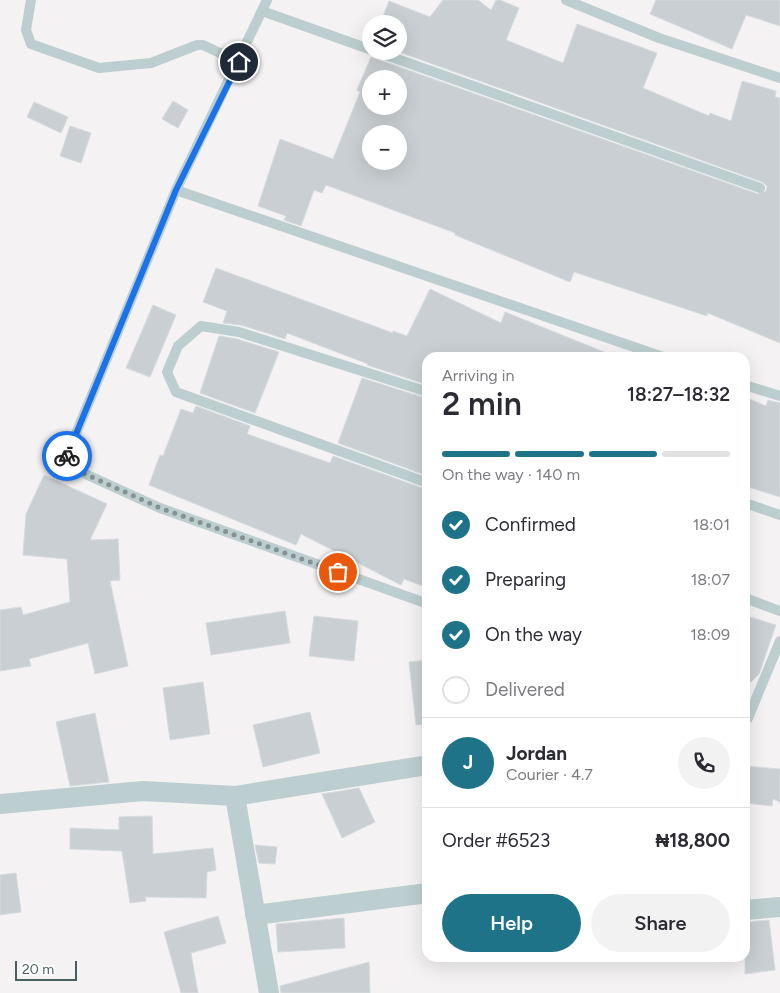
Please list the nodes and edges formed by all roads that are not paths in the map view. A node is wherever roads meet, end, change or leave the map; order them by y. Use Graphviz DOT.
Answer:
graph roads {
  1 [pos="31,0"];
  2 [pos="267,0"];
  3 [pos="566,0"];
  4 [pos="262,11"];
  5 [pos="239,62"];
  6 [pos="780,78"];
  7 [pos="760,188"];
  8 [pos="176,190"];
  9 [pos="648,352"];
  10 [pos="750,386"];
  11 [pos="422,390"];
  12 [pos="780,396"];
  13 [pos="422,481"];
  14 [pos="750,505"];
  15 [pos="780,515"];
  16 [pos="750,600"];
  17 [pos="422,602"];
  18 [pos="780,611"];
  19 [pos="780,641"];
  20 [pos="750,713"];
  21 [pos="422,766"];
  22 [pos="235,796"];
  23 [pos="0,804"];
  24 [pos="422,894"];
  25 [pos="780,907"];
  26 [pos="750,910"];
  27 [pos="255,915"];
  28 [pos="269,993"];
  1 -- 5 [label="lane"];
  2 -- 4 [label="lane"];
  3 -- 6 [label="lane"];
  4 -- 5 [label="lane"];
  4 -- 7 [label="lane"];
  5 -- 8 [label="lane"];
  8 -- 9 [label="lane"];
  8 -- 17 [label="lane"];
  10 -- 12 [label="lane"];
  11 -- 13 [label="lane"];
  14 -- 15 [label="lane"];
  16 -- 18 [label="lane"];
  19 -- 20 [label="lane"];
  21 -- 22 [label="street"];
  22 -- 23 [label="street"];
  22 -- 27 [label="street"];
  24 -- 27 [label="street"];
  25 -- 26 [label="street"];
  27 -- 28 [label="street"];
}
